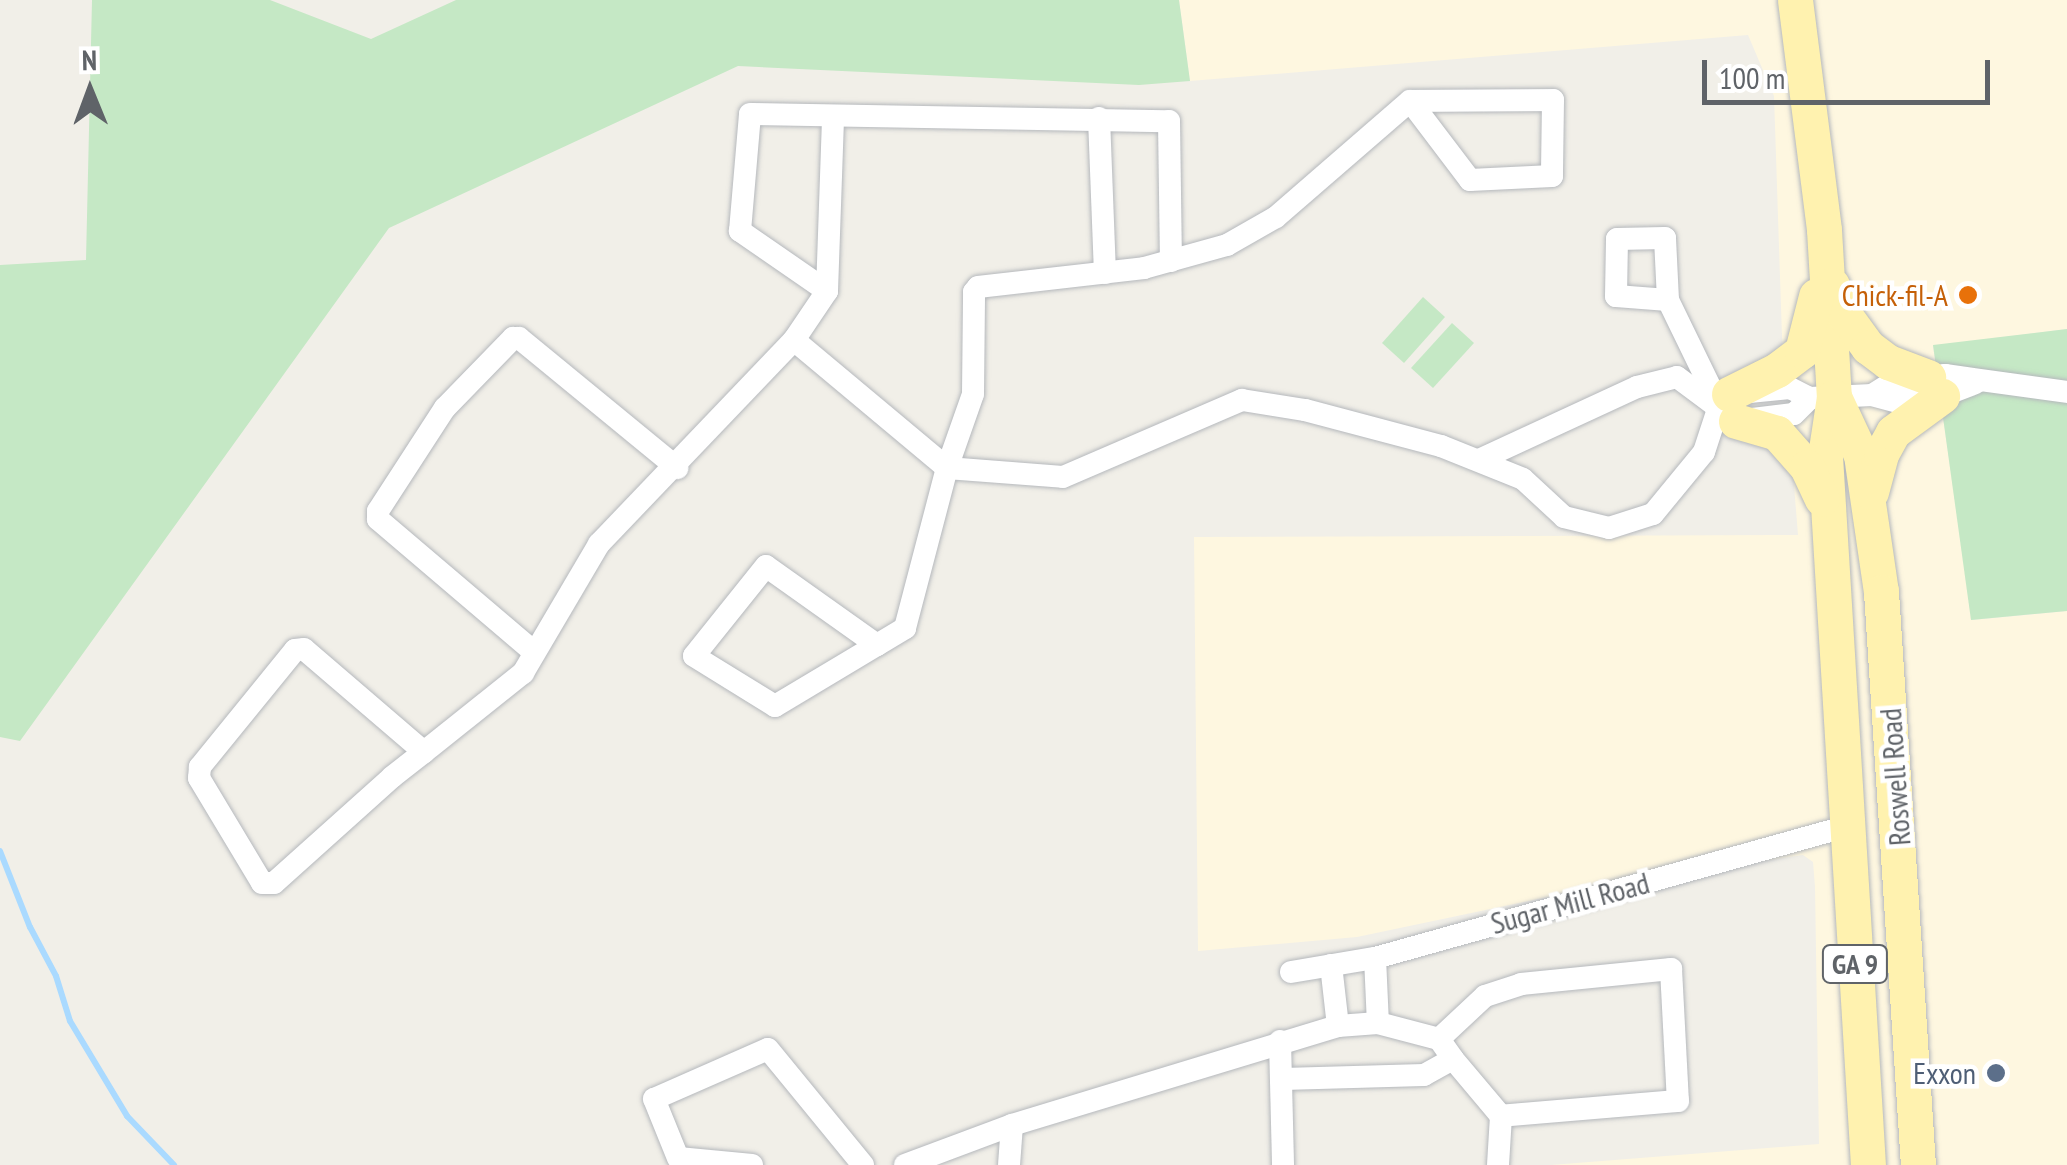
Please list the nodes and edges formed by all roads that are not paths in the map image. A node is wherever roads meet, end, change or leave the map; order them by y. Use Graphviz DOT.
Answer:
graph roads {
  1 [pos="1795,0"];
  2 [pos="1410,101"];
  3 [pos="833,116"];
  4 [pos="1099,118"];
  5 [pos="1171,261"];
  6 [pos="1824,266"];
  7 [pos="1104,273"];
  8 [pos="827,291"];
  9 [pos="1668,300"];
  10 [pos="794,340"];
  11 [pos="1935,387"];
  12 [pos="2067,392"];
  13 [pos="1822,397"];
  14 [pos="1728,407"];
  15 [pos="1479,460"];
  16 [pos="676,468"];
  17 [pos="947,468"];
  18 [pos="1868,502"];
  19 [pos="1829,514"];
  20 [pos="876,646"];
  21 [pos="534,652"];
  22 [pos="424,752"];
  23 [pos="1848,826"];
  24 [pos="1375,958"];
  25 [pos="1331,965"];
  26 [pos="1291,972"];
  27 [pos="1378,1023"];
  28 [pos="1338,1026"];
  29 [pos="1280,1041"];
  30 [pos="1446,1049"];
  31 [pos="1283,1079"];
  32 [pos="1501,1116"];
  33 [pos="1012,1125"];
  34 [pos="1924,1157"];
  35 [pos="752,1165"];
  36 [pos="863,1165"];
  37 [pos="905,1165"];
  38 [pos="1010,1165"];
  39 [pos="1283,1165"];
  40 [pos="1498,1165"];
  41 [pos="1868,1165"];
  1 -- 6 [label="main road, Roswell Road / GA 9"];
  2 -- 2 [label="street"];
  2 -- 5 [label="street"];
  3 -- 4 [label="street"];
  3 -- 8 [label="street"];
  3 -- 8 [label="street"];
  4 -- 5 [label="street"];
  4 -- 7 [label="street"];
  5 -- 7 [label="street"];
  6 -- 11 [label="main road"];
  6 -- 13 [label="main road, Roswell Road / GA 9"];
  6 -- 14 [label="main road"];
  7 -- 17 [label="street"];
  8 -- 10 [label="street"];
  9 -- 14 [label="street"];
  10 -- 16 [label="street"];
  10 -- 17 [label="street"];
  11 -- 12 [label="street"];
  11 -- 13 [label="street"];
  11 -- 18 [label="main road"];
  13 -- 14 [label="street"];
  13 -- 18 [label="main road, Roswell Road / GA 9"];
  13 -- 19 [label="main road, Roswell Road / GA 9"];
  14 -- 15 [label="street"];
  14 -- 15 [label="street"];
  14 -- 19 [label="main road"];
  15 -- 17 [label="street"];
  16 -- 21 [label="street"];
  16 -- 21 [label="street"];
  17 -- 20 [label="street"];
  18 -- 34 [label="main road, Roswell Road / GA 9"];
  19 -- 23 [label="main road, Roswell Road / GA 9"];
  20 -- 20 [label="street"];
  21 -- 22 [label="street"];
  22 -- 22 [label="street"];
  23 -- 24 [label="street, Sugar Mill Road"];
  23 -- 41 [label="main road, Roswell Road / GA 9"];
  24 -- 25 [label="street, Sugar Mill Road"];
  24 -- 27 [label="street"];
  25 -- 26 [label="street, Sugar Mill Road"];
  25 -- 28 [label="street"];
  27 -- 28 [label="street"];
  27 -- 30 [label="street"];
  28 -- 29 [label="street"];
  29 -- 31 [label="street"];
  29 -- 33 [label="street"];
  30 -- 31 [label="street"];
  30 -- 32 [label="street"];
  30 -- 32 [label="street"];
  31 -- 39 [label="street"];
  32 -- 40 [label="street"];
  33 -- 37 [label="street"];
  33 -- 38 [label="street"];
  35 -- 36 [label="street"];
}
